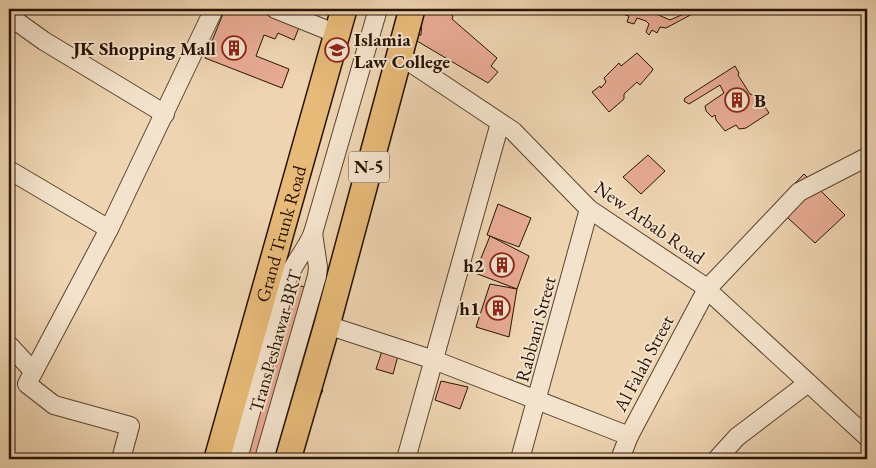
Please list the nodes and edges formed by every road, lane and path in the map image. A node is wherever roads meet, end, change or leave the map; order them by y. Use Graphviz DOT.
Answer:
graph roads {
  1 [pos="214,9"];
  2 [pos="275,9"];
  3 [pos="344,9"];
  4 [pos="378,9"];
  5 [pos="412,9"];
  6 [pos="9,16"];
  7 [pos="337,34"];
  8 [pos="399,55"];
  9 [pos="165,114"];
  10 [pos="500,123"];
  11 [pos="867,157"];
  12 [pos="9,170"];
  13 [pos="589,209"];
  14 [pos="109,229"];
  15 [pos="313,234"];
  16 [pos="707,289"];
  17 [pos="327,325"];
  18 [pos="9,345"];
  19 [pos="434,360"];
  20 [pos="33,371"];
  21 [pos="808,383"];
  22 [pos="538,400"];
  23 [pos="629,436"];
  24 [pos="867,436"];
  25 [pos="121,459"];
  26 [pos="217,459"];
  27 [pos="238,459"];
  28 [pos="264,459"];
  29 [pos="288,459"];
  30 [pos="406,459"];
  31 [pos="520,459"];
  32 [pos="620,459"];
  33 [pos="718,459"];
  1 -- 9 [label="street"];
  2 -- 7 [label="street"];
  3 -- 7 [label="highway, Grand Trunk Road"];
  4 -- 15 [label="street, TransPeshawar BRT"];
  5 -- 8 [label="highway, N-5"];
  6 -- 9 [label="street"];
  7 -- 26 [label="highway, Grand Trunk Road"];
  8 -- 10 [label="street, New Arbab Road"];
  8 -- 17 [label="highway, N-5"];
  9 -- 14 [label="street"];
  10 -- 13 [label="street, New Arbab Road"];
  10 -- 19 [label="street"];
  11 -- 16 [label="street, Al Falah Street"];
  12 -- 14 [label="street"];
  13 -- 16 [label="street, New Arbab Road"];
  13 -- 22 [label="street, Rabbani Street"];
  14 -- 20 [label="street"];
  15 -- 27 [label="street, TransPeshawar BRT"];
  15 -- 28 [label="street, TransPeshawar BRT"];
  16 -- 21 [label="street, New Arbab Road"];
  16 -- 23 [label="street, Al Falah Street"];
  17 -- 19 [label="street"];
  17 -- 29 [label="highway, N-5"];
  18 -- 20 [label="street"];
  19 -- 22 [label="street"];
  19 -- 30 [label="street"];
  20 -- 25 [label="street"];
  21 -- 24 [label="street, New Arbab Road"];
  21 -- 33 [label="street"];
  22 -- 23 [label="street"];
  22 -- 31 [label="street, Rabbani Street"];
  23 -- 32 [label="street, Al Falah Street"];
}
